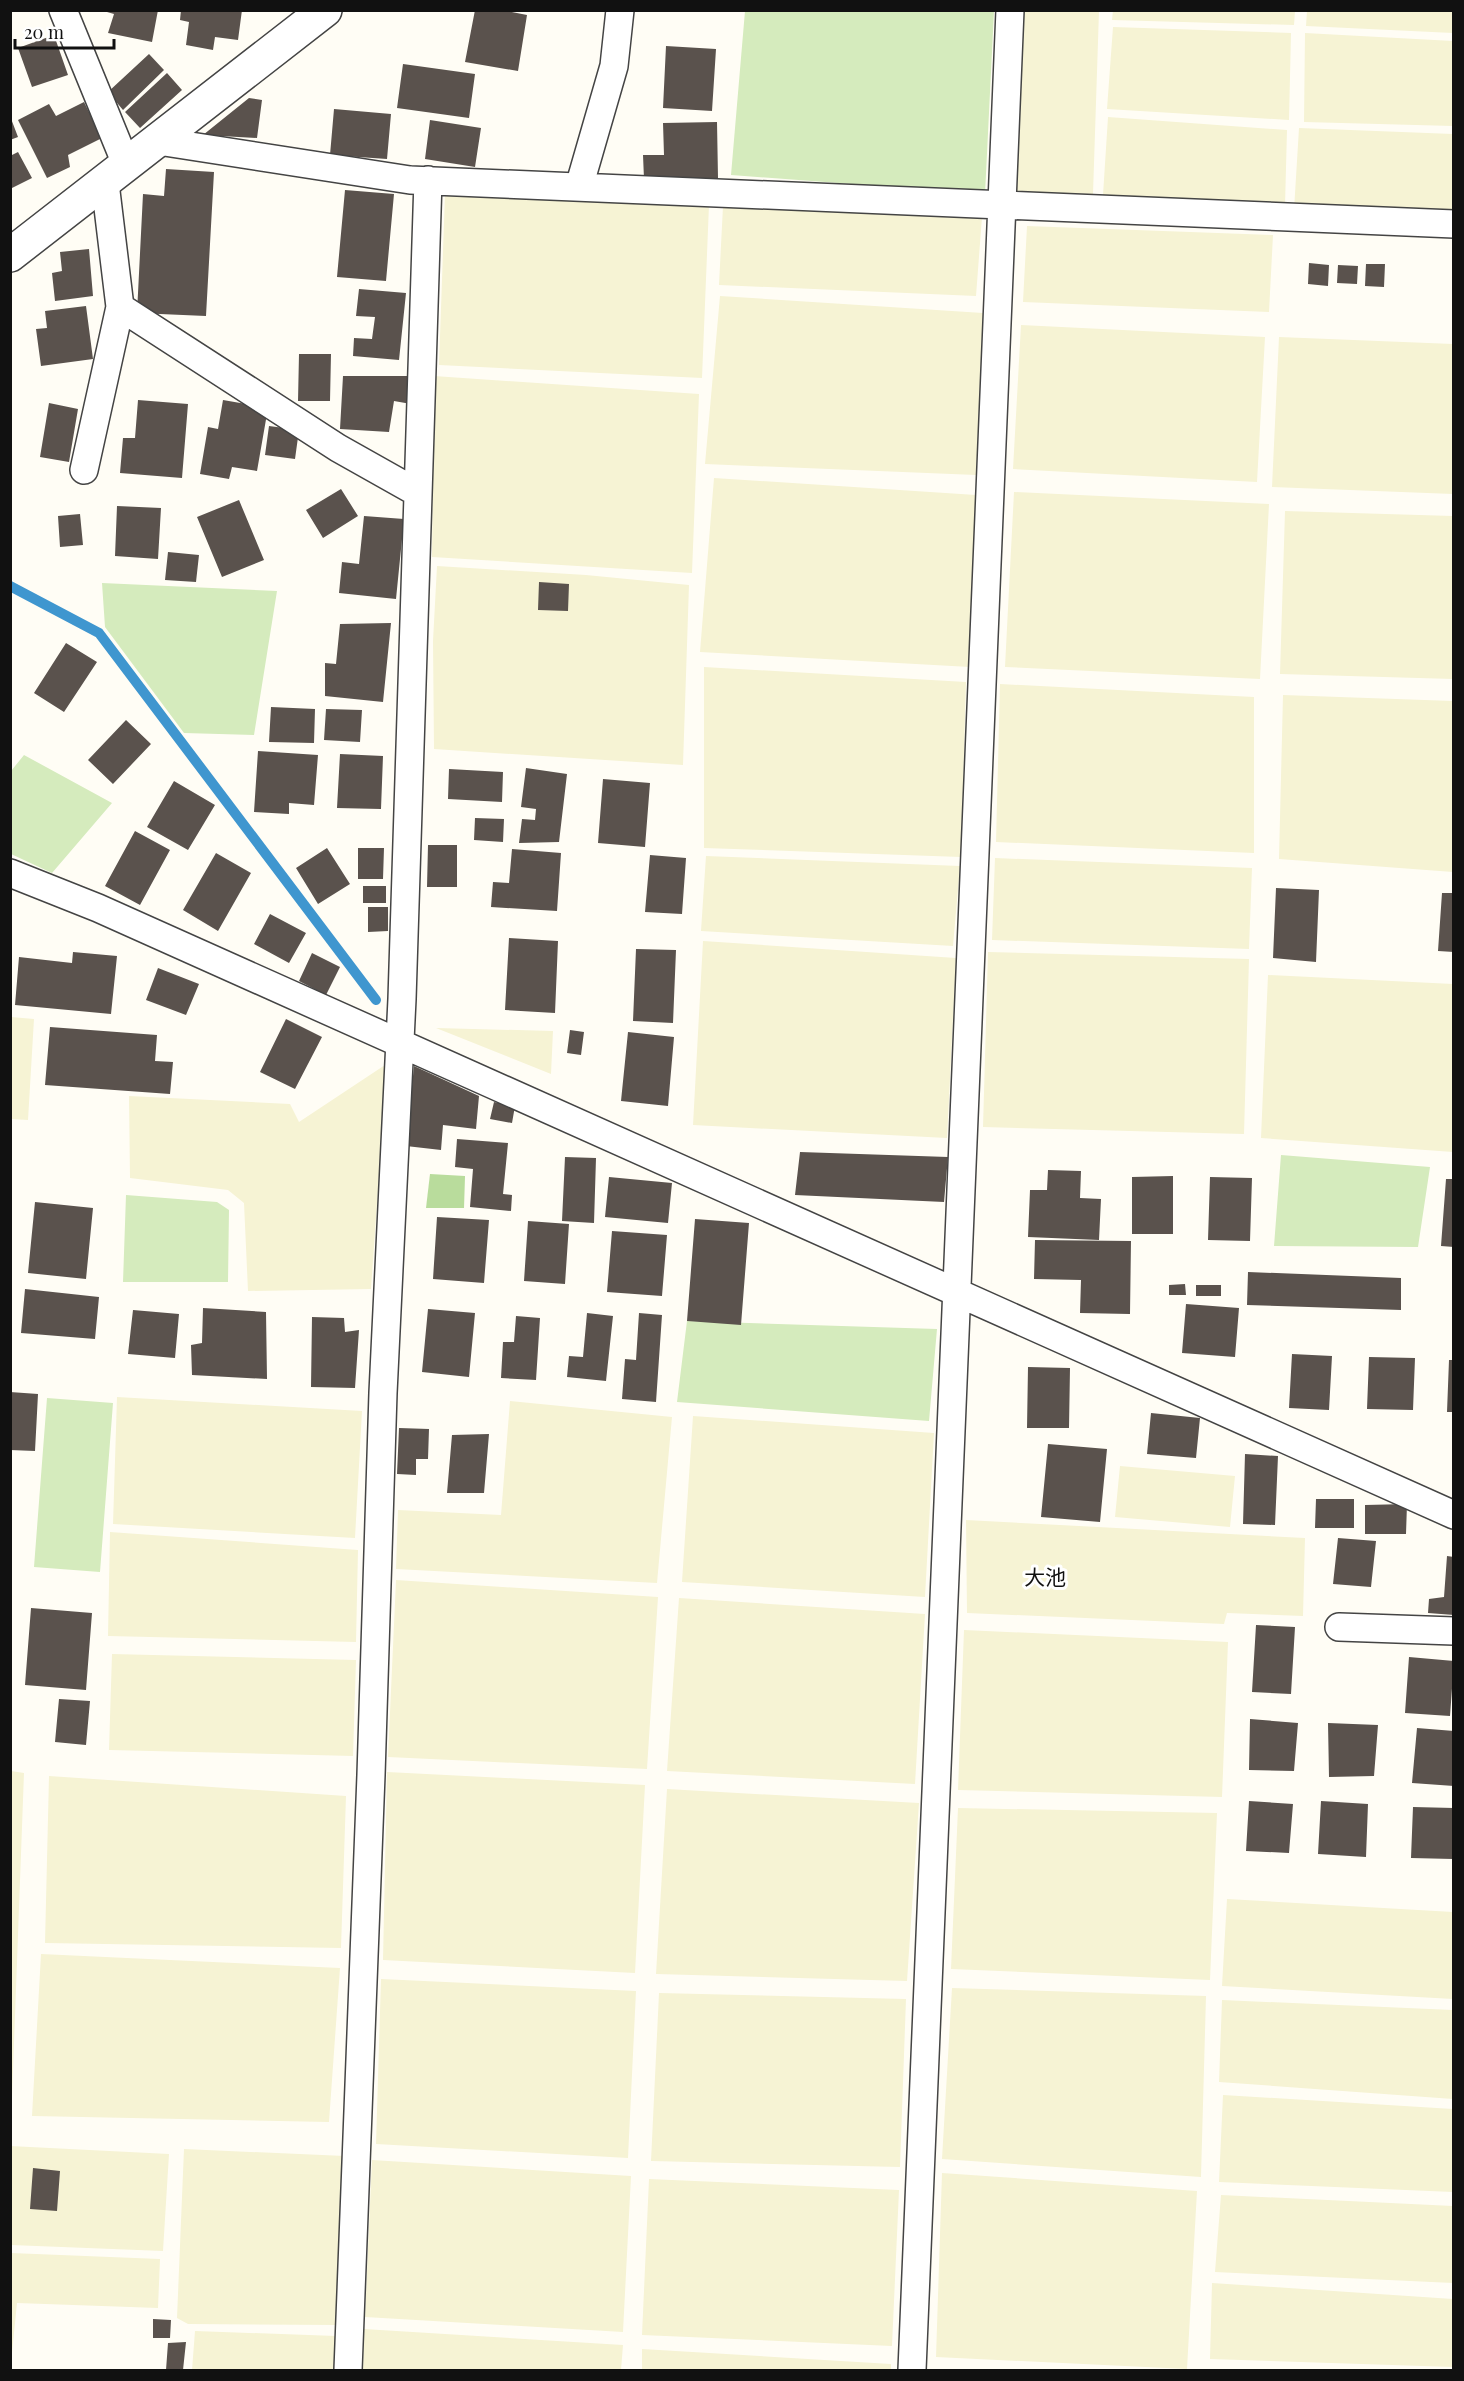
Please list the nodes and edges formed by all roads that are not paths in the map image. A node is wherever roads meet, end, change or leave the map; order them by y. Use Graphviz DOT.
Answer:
graph roads {
  1 [pos="63,10"];
  2 [pos="325,10"];
  3 [pos="620,10"];
  4 [pos="1010,10"];
  5 [pos="158,141"];
  6 [pos="116,173"];
  7 [pos="428,180"];
  8 [pos="579,187"];
  9 [pos="1002,205"];
  10 [pos="1454,224"];
  11 [pos="10,255"];
  12 [pos="120,307"];
  13 [pos="84,470"];
  14 [pos="418,493"];
  15 [pos="10,873"];
  16 [pos="401,1043"];
  17 [pos="956,1292"];
  18 [pos="1454,1515"];
  19 [pos="1340,1626"];
  20 [pos="1454,1631"];
  21 [pos="348,2370"];
  22 [pos="912,2370"];
  1 -- 6 [label="street"];
  2 -- 5 [label="street"];
  3 -- 8 [label="street"];
  4 -- 9 [label="street"];
  5 -- 6 [label="street"];
  5 -- 7 [label="street"];
  6 -- 11 [label="street"];
  6 -- 12 [label="street"];
  7 -- 8 [label="street"];
  7 -- 14 [label="street"];
  8 -- 9 [label="street"];
  9 -- 10 [label="street"];
  9 -- 17 [label="street"];
  12 -- 13 [label="street"];
  12 -- 14 [label="street"];
  14 -- 16 [label="street"];
  15 -- 16 [label="street"];
  16 -- 17 [label="street"];
  16 -- 21 [label="street"];
  17 -- 18 [label="street"];
  17 -- 22 [label="street"];
  19 -- 20 [label="street"];
}
